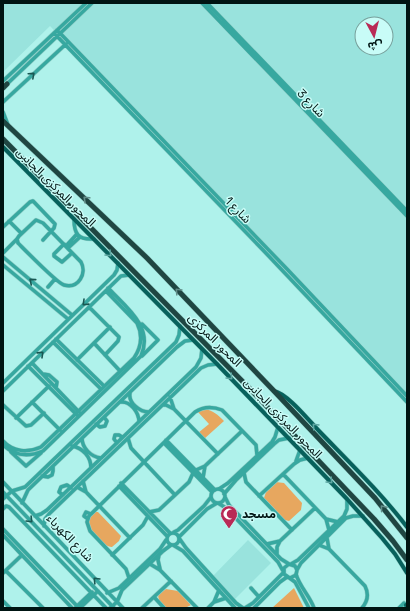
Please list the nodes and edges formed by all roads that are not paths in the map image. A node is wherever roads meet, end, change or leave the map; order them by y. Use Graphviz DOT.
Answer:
graph roads {
  1 [pos="86,3"];
  2 [pos="92,3"];
  3 [pos="202,3"];
  4 [pos="207,3"];
  5 [pos="57,34"];
  6 [pos="66,44"];
  7 [pos="4,84"];
  8 [pos="3,102"];
  9 [pos="3,112"];
  10 [pos="3,121"];
  11 [pos="10,128"];
  12 [pos="3,139"];
  13 [pos="3,147"];
  14 [pos="407,212"];
  15 [pos="407,216"];
  16 [pos="74,219"];
  17 [pos="9,221"];
  18 [pos="240,223"];
  19 [pos="3,227"];
  20 [pos="51,231"];
  21 [pos="21,233"];
  22 [pos="78,235"];
  23 [pos="94,239"];
  24 [pos="17,240"];
  25 [pos="43,240"];
  26 [pos="66,246"];
  27 [pos="3,253"];
  28 [pos="72,253"];
  29 [pos="3,257"];
  30 [pos="9,262"];
  31 [pos="118,263"];
  32 [pos="4,265"];
  33 [pos="17,268"];
  34 [pos="13,273"];
  35 [pos="114,275"];
  36 [pos="129,275"];
  37 [pos="55,279"];
  38 [pos="117,280"];
  39 [pos="48,287"];
  40 [pos="107,290"];
  41 [pos="89,307"];
  42 [pos="72,315"];
  43 [pos="68,319"];
  44 [pos="139,321"];
  45 [pos="180,326"];
  46 [pos="110,327"];
  47 [pos="55,340"];
  48 [pos="192,340"];
  49 [pos="94,343"];
  50 [pos="202,349"];
  51 [pos="105,355"];
  52 [pos="77,360"];
  53 [pos="138,360"];
  54 [pos="30,364"];
  55 [pos="217,364"];
  56 [pos="120,371"];
  57 [pos="13,373"];
  58 [pos="17,377"];
  59 [pos="3,383"];
  60 [pos="49,386"];
  61 [pos="103,387"];
  62 [pos="3,391"];
  63 [pos="274,391"];
  64 [pos="130,392"];
  65 [pos="169,396"];
  66 [pos="252,396"];
  67 [pos="407,396"];
  68 [pos="32,402"];
  69 [pos="120,402"];
  70 [pos="407,402"];
  71 [pos="3,405"];
  72 [pos="162,405"];
  73 [pos="174,409"];
  74 [pos="149,412"];
  75 [pos="44,413"];
  76 [pos="79,414"];
  77 [pos="104,417"];
  78 [pos="16,418"];
  79 [pos="186,421"];
  80 [pos="139,422"];
  81 [pos="96,424"];
  82 [pos="278,427"];
  83 [pos="60,430"];
  84 [pos="242,431"];
  85 [pos="125,437"];
  86 [pos="82,438"];
  87 [pos="289,438"];
  88 [pos="3,441"];
  89 [pos="165,441"];
  90 [pos="119,444"];
  91 [pos="3,445"];
  92 [pos="71,445"];
  93 [pos="256,445"];
  94 [pos="266,447"];
  95 [pos="131,448"];
  96 [pos="9,450"];
  97 [pos="300,450"];
  98 [pos="43,451"];
  99 [pos="218,454"];
  100 [pos="257,454"];
  101 [pos="101,458"];
  102 [pos="308,458"];
  103 [pos="144,462"];
  104 [pos="294,464"];
  105 [pos="205,466"];
  106 [pos="91,468"];
  107 [pos="194,472"];
  108 [pos="244,473"];
  109 [pos="283,474"];
  110 [pos="201,478"];
  111 [pos="236,480"];
  112 [pos="83,481"];
  113 [pos="3,482"];
  114 [pos="189,482"];
  115 [pos="246,482"];
  116 [pos="120,485"];
  117 [pos="7,487"];
  118 [pos="76,487"];
  119 [pos="71,488"];
  120 [pos="3,491"];
  121 [pos="12,491"];
  122 [pos="86,492"];
  123 [pos="214,492"];
  124 [pos="63,495"];
  125 [pos="175,495"];
  126 [pos="224,495"];
  127 [pos="6,496"];
  128 [pos="259,496"];
  129 [pos="3,499"];
  130 [pos="347,499"];
  131 [pos="22,503"];
  132 [pos="218,503"];
  133 [pos="99,505"];
  134 [pos="315,508"];
  135 [pos="3,509"];
  136 [pos="20,510"];
  137 [pos="160,510"];
  138 [pos="16,514"];
  139 [pos="149,514"];
  140 [pos="35,516"];
  141 [pos="363,516"];
  142 [pos="326,519"];
  143 [pos="155,520"];
  144 [pos="338,522"];
  145 [pos="143,525"];
  146 [pos="44,526"];
  147 [pos="407,527"];
  148 [pos="3,529"];
  149 [pos="292,530"];
  150 [pos="330,530"];
  151 [pos="169,535"];
  152 [pos="4,537"];
  153 [pos="130,538"];
  154 [pos="179,538"];
  155 [pos="327,538"];
  156 [pos="407,538"];
  157 [pos="280,541"];
  158 [pos="3,543"];
  159 [pos="267,544"];
  160 [pos="172,545"];
  161 [pos="319,546"];
  162 [pos="329,549"];
  163 [pos="277,554"];
  164 [pos="112,555"];
  165 [pos="159,555"];
  166 [pos="22,556"];
  167 [pos="65,557"];
  168 [pos="407,560"];
  169 [pos="61,561"];
  170 [pos="150,564"];
  171 [pos="290,564"];
  172 [pos="126,569"];
  173 [pos="160,570"];
  174 [pos="136,571"];
  175 [pos="4,572"];
  176 [pos="283,572"];
  177 [pos="296,572"];
  178 [pos="407,573"];
  179 [pos="46,577"];
  180 [pos="85,578"];
  181 [pos="129,578"];
  182 [pos="289,578"];
  183 [pos="171,581"];
  184 [pos="81,582"];
  185 [pos="251,588"];
  186 [pos="97,590"];
  187 [pos="219,590"];
  188 [pos="108,592"];
  189 [pos="92,594"];
  190 [pos="104,597"];
  191 [pos="154,597"];
  192 [pos="259,597"];
  193 [pos="226,598"];
  194 [pos="3,601"];
  195 [pos="117,602"];
  196 [pos="214,602"];
  197 [pos="406,606"];
  198 [pos="112,607"];
  199 [pos="10,608"];
  200 [pos="42,608"];
  201 [pos="76,608"];
  202 [pos="106,608"];
  203 [pos="123,608"];
  204 [pos="142,608"];
  205 [pos="164,608"];
  206 [pos="196,608"];
  207 [pos="208,608"];
  208 [pos="235,608"];
  209 [pos="244,608"];
  210 [pos="254,608"];
  211 [pos="309,608"];
  212 [pos="314,608"];
  213 [pos="362,608"];
  214 [pos="398,608"];
  1 -- 5 [label="street"];
  2 -- 5 [label="street"];
  3 -- 15 [label="street, شارع 3"];
  4 -- 14 [label="street, شارع 3"];
  5 -- 6 [label="street, شارع 1"];
  5 -- 7 [label="street"];
  8 -- 6 [label="street, one-way"];
  6 -- 18 [label="street, شارع 1"];
  9 -- 11 [label="street"];
  10 -- 11 [label="highway, المحور المركزى"];
  63 -- 11 [label="highway, المحور المركزى, one-way"];
  12 -- 66 [label="highway, المحور المركزى"];
  13 -- 16 [label="main road, المحور المركزى الجانبى"];
  16 -- 22 [label="street"];
  16 -- 23 [label="main road, المحور المركزى الجانبى"];
  17 -- 19 [label="street"];
  17 -- 20 [label="street"];
  17 -- 21 [label="street"];
  18 -- 67 [label="street, شارع 1"];
  18 -- 70 [label="street, شارع 1"];
  20 -- 21 [label="street"];
  20 -- 25 [label="street"];
  20 -- 26 [label="street"];
  21 -- 24 [label="street"];
  22 -- 23 [label="street"];
  22 -- 26 [label="street"];
  23 -- 31 [label="main road, المحور المركزى الجانبى, one-way"];
  24 -- 27 [label="street"];
  24 -- 37 [label="street"];
  26 -- 28 [label="street"];
  26 -- 28 [label="street"];
  28 -- 37 [label="street"];
  29 -- 30 [label="street"];
  30 -- 32 [label="street"];
  30 -- 33 [label="street"];
  31 -- 35 [label="street"];
  31 -- 36 [label="main road, المحور المركزى الجانبى"];
  32 -- 34 [label="street"];
  33 -- 34 [label="street"];
  42 -- 33 [label="street, one-way"];
  34 -- 43 [label="street"];
  35 -- 38 [label="street"];
  35 -- 42 [label="street, one-way"];
  36 -- 38 [label="street"];
  36 -- 45 [label="main road, المحور المركزى الجانبى"];
  37 -- 39 [label="street"];
  38 -- 40 [label="street"];
  40 -- 41 [label="street"];
  40 -- 44 [label="street"];
  40 -- 56 [label="street"];
  41 -- 46 [label="street"];
  41 -- 47 [label="street"];
  42 -- 43 [label="street"];
  43 -- 57 [label="street"];
  44 -- 53 [label="street"];
  44 -- 53 [label="street"];
  45 -- 48 [label="main road, المحور المركزى الجانبى"];
  45 -- 92 [label="street"];
  46 -- 49 [label="street"];
  46 -- 51 [label="street"];
  47 -- 52 [label="street"];
  54 -- 47 [label="street, one-way"];
  47 -- 61 [label="street"];
  48 -- 50 [label="main road, المحور المركزى الجانبى"];
  48 -- 64 [label="street"];
  49 -- 51 [label="street"];
  49 -- 52 [label="street"];
  50 -- 55 [label="main road, المحور المركزى الجانبى"];
  50 -- 65 [label="street"];
  51 -- 56 [label="street"];
  52 -- 61 [label="street"];
  53 -- 76 [label="street"];
  54 -- 58 [label="street"];
  54 -- 60 [label="street"];
  54 -- 76 [label="street"];
  55 -- 65 [label="street"];
  55 -- 66 [label="main road, المحور المركزى الجانبى, one-way"];
  56 -- 61 [label="street"];
  57 -- 58 [label="street"];
  57 -- 59 [label="street"];
  58 -- 62 [label="street"];
  60 -- 68 [label="street"];
  60 -- 76 [label="street"];
  61 -- 76 [label="street"];
  147 -- 63 [label="main road, المحور المركزى الجانبى, one-way"];
  156 -- 63 [label="highway, المحور المركزى, one-way"];
  64 -- 69 [label="street"];
  64 -- 74 [label="street"];
  65 -- 72 [label="street"];
  65 -- 73 [label="street"];
  65 -- 74 [label="street"];
  66 -- 82 [label="main road, المحور المركزى الجانبى"];
  66 -- 168 [label="highway, المحور المركزى"];
  68 -- 75 [label="street"];
  68 -- 78 [label="street"];
  69 -- 77 [label="street"];
  69 -- 80 [label="street"];
  71 -- 78 [label="street"];
  72 -- 73 [label="street"];
  72 -- 85 [label="street"];
  73 -- 79 [label="street"];
  74 -- 80 [label="street"];
  75 -- 78 [label="street"];
  75 -- 83 [label="street"];
  76 -- 83 [label="street"];
  76 -- 98 [label="street"];
  77 -- 81 [label="street"];
  77 -- 81 [label="street"];
  79 -- 84 [label="street"];
  79 -- 89 [label="street"];
  79 -- 99 [label="street"];
  80 -- 85 [label="street"];
  81 -- 86 [label="street"];
  82 -- 87 [label="main road, المحور المركزى الجانبى"];
  82 -- 94 [label="street"];
  83 -- 88 [label="street"];
  84 -- 93 [label="street"];
  84 -- 99 [label="street"];
  85 -- 90 [label="street"];
  85 -- 90 [label="street"];
  85 -- 95 [label="street"];
  86 -- 92 [label="street"];
  86 -- 101 [label="street"];
  87 -- 97 [label="main road, المحور المركزى الجانبى"];
  87 -- 108 [label="street"];
  89 -- 103 [label="street"];
  89 -- 107 [label="street"];
  90 -- 95 [label="street"];
  90 -- 101 [label="street"];
  90 -- 112 [label="street"];
  91 -- 96 [label="street"];
  92 -- 106 [label="street"];
  92 -- 121 [label="street"];
  92 -- 131 [label="street"];
  93 -- 94 [label="street"];
  93 -- 100 [label="street"];
  94 -- 100 [label="street"];
  95 -- 103 [label="street"];
  96 -- 98 [label="street"];
  96 -- 98 [label="street"];
  97 -- 102 [label="main road, المحور المركزى الجانبى"];
  97 -- 104 [label="street"];
  99 -- 105 [label="street"];
  100 -- 123 [label="street"];
  101 -- 106 [label="street"];
  102 -- 104 [label="street"];
  102 -- 130 [label="main road, المحور المركزى الجانبى, one-way"];
  103 -- 116 [label="street"];
  103 -- 125 [label="street"];
  104 -- 109 [label="street"];
  105 -- 107 [label="street"];
  105 -- 110 [label="street"];
  106 -- 119 [label="street"];
  107 -- 110 [label="street"];
  107 -- 114 [label="street"];
  108 -- 111 [label="street"];
  108 -- 115 [label="street"];
  109 -- 128 [label="street"];
  109 -- 134 [label="street"];
  110 -- 114 [label="street"];
  110 -- 123 [label="street"];
  111 -- 115 [label="street"];
  111 -- 126 [label="street"];
  112 -- 118 [label="street"];
  112 -- 122 [label="street"];
  113 -- 117 [label="street, شارع الكهرباء"];
  114 -- 125 [label="street"];
  115 -- 128 [label="street"];
  116 -- 133 [label="street"];
  116 -- 139 [label="street"];
  117 -- 120 [label="street"];
  117 -- 121 [label="street, شارع الكهرباء"];
  118 -- 122 [label="street"];
  118 -- 146 [label="street"];
  119 -- 124 [label="street"];
  119 -- 124 [label="street"];
  120 -- 127 [label="street, شارع الكهرباء"];
  121 -- 127 [label="street"];
  121 -- 131 [label="street, شارع الكهرباء"];
  122 -- 133 [label="street"];
  123 -- 126 [label="street"];
  123 -- 132 [label="street"];
  123 -- 151 [label="street"];
  124 -- 140 [label="street"];
  125 -- 137 [label="street"];
  126 -- 132 [label="street"];
  126 -- 159 [label="street"];
  127 -- 129 [label="street"];
  127 -- 136 [label="street, شارع الكهرباء"];
  128 -- 149 [label="street"];
  130 -- 141 [label="main road, المحور المركزى الجانبى"];
  130 -- 144 [label="street"];
  131 -- 140 [label="street, شارع الكهرباء"];
  132 -- 154 [label="street"];
  132 -- 176 [label="street"];
  133 -- 153 [label="street"];
  133 -- 164 [label="street"];
  134 -- 142 [label="street"];
  134 -- 149 [label="street"];
  135 -- 138 [label="street"];
  136 -- 138 [label="street"];
  136 -- 167 [label="street, شارع الكهرباء, one-way"];
  137 -- 139 [label="street"];
  137 -- 143 [label="street"];
  138 -- 169 [label="street"];
  139 -- 143 [label="street"];
  139 -- 145 [label="street"];
  140 -- 146 [label="street, شارع الكهرباء"];
  141 -- 155 [label="street"];
  141 -- 178 [label="main road, المحور المركزى الجانبى"];
  142 -- 144 [label="street"];
  142 -- 150 [label="street"];
  143 -- 145 [label="street"];
  143 -- 151 [label="street"];
  144 -- 150 [label="street"];
  145 -- 153 [label="street"];
  188 -- 146 [label="street, شارع الكهرباء, one-way"];
  148 -- 179 [label="street"];
  149 -- 157 [label="street"];
  150 -- 171 [label="street"];
  151 -- 154 [label="street"];
  151 -- 160 [label="street"];
  151 -- 174 [label="street"];
  152 -- 158 [label="street"];
  152 -- 166 [label="street"];
  153 -- 164 [label="street"];
  154 -- 160 [label="street"];
  154 -- 209 [label="street"];
  155 -- 161 [label="street"];
  155 -- 162 [label="street"];
  157 -- 159 [label="street"];
  157 -- 163 [label="street"];
  159 -- 163 [label="street"];
  160 -- 165 [label="street"];
  160 -- 187 [label="street"];
  161 -- 162 [label="street"];
  161 -- 177 [label="street"];
  162 -- 213 [label="street"];
  163 -- 171 [label="street"];
  164 -- 172 [label="street"];
  165 -- 170 [label="street"];
  165 -- 173 [label="street"];
  166 -- 175 [label="street"];
  166 -- 179 [label="street"];
  167 -- 169 [label="street"];
  167 -- 180 [label="street, شارع الكهرباء"];
  169 -- 184 [label="street"];
  170 -- 173 [label="street"];
  170 -- 195 [label="street"];
  171 -- 176 [label="street"];
  171 -- 177 [label="street"];
  172 -- 174 [label="street"];
  172 -- 181 [label="street"];
  173 -- 183 [label="street"];
  174 -- 181 [label="street"];
  175 -- 200 [label="street"];
  176 -- 182 [label="street"];
  176 -- 192 [label="street"];
  177 -- 182 [label="street"];
  177 -- 212 [label="street"];
  179 -- 201 [label="street"];
  180 -- 184 [label="street"];
  180 -- 186 [label="street, شارع الكهرباء"];
  181 -- 188 [label="street"];
  182 -- 210 [label="street"];
  182 -- 211 [label="street"];
  183 -- 191 [label="street"];
  183 -- 206 [label="street"];
  184 -- 189 [label="street"];
  185 -- 192 [label="street"];
  186 -- 189 [label="street"];
  186 -- 190 [label="street, شارع الكهرباء"];
  187 -- 193 [label="street"];
  187 -- 196 [label="street"];
  188 -- 190 [label="street"];
  188 -- 195 [label="street, شارع الكهرباء"];
  189 -- 201 [label="street"];
  189 -- 202 [label="street"];
  190 -- 198 [label="street, شارع الكهرباء"];
  191 -- 204 [label="street"];
  191 -- 205 [label="street"];
  192 -- 209 [label="street"];
  193 -- 196 [label="street"];
  193 -- 208 [label="street"];
  194 -- 199 [label="street"];
  195 -- 198 [label="street"];
  195 -- 203 [label="street, شارع الكهرباء"];
  196 -- 207 [label="street"];
  197 -- 214 [label="street"];
}
